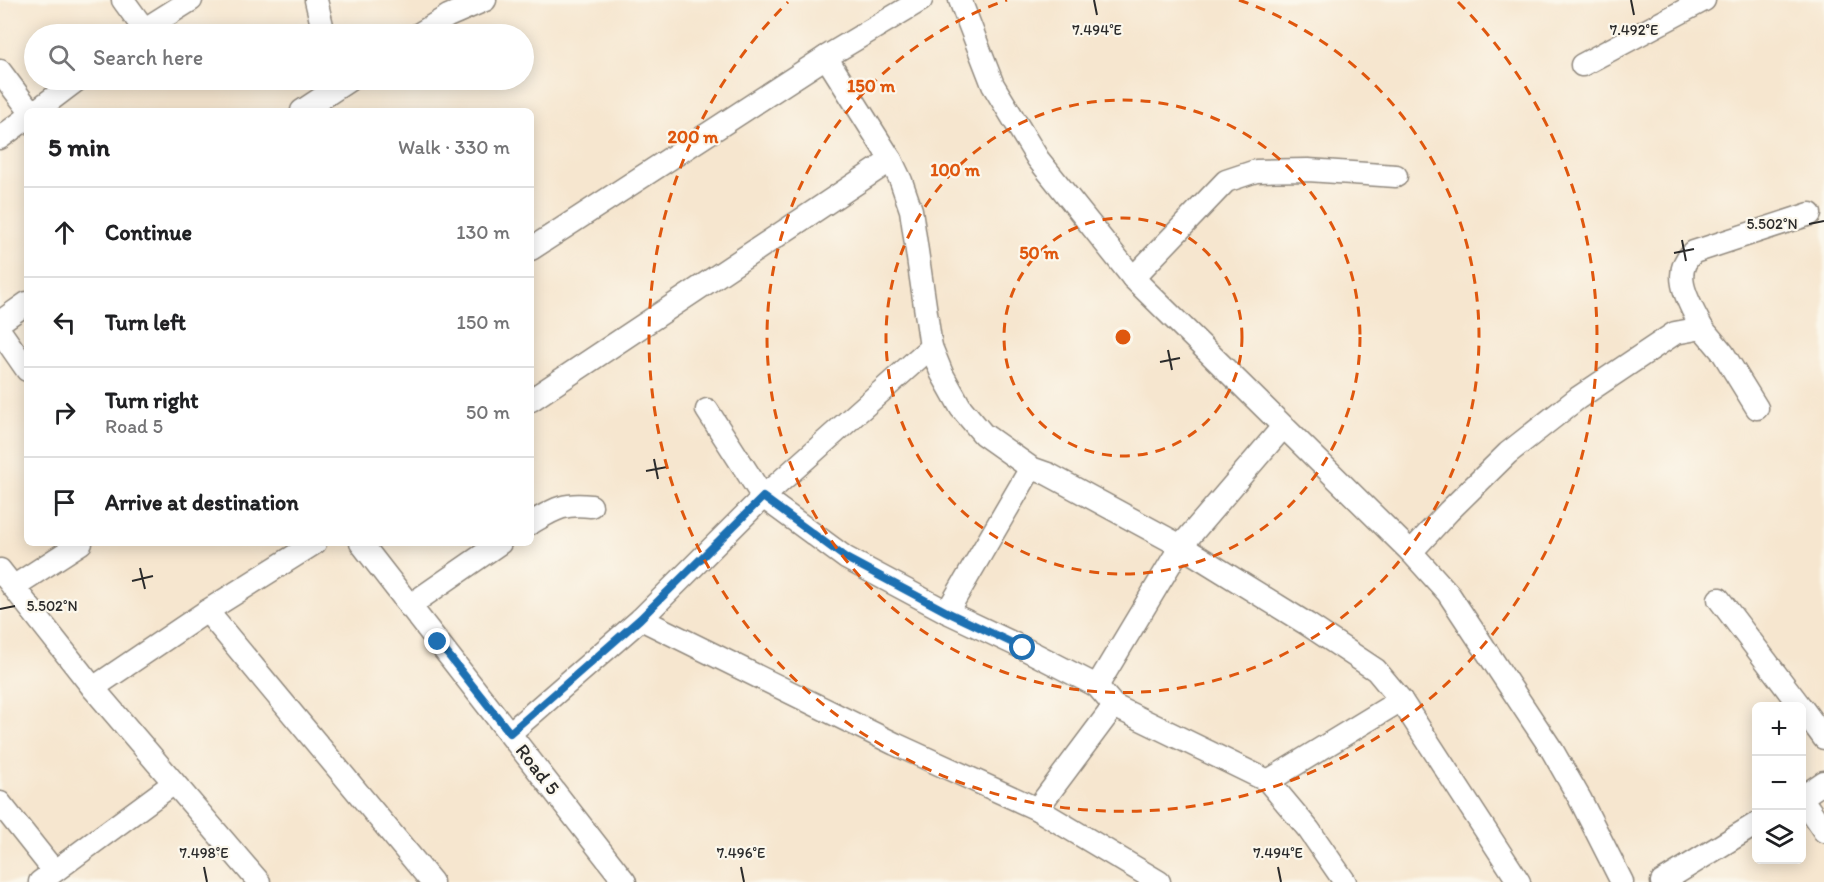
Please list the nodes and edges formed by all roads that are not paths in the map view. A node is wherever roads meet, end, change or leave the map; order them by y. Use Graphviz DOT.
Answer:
graph roads {
  1 [pos="123,0"];
  2 [pos="191,0"];
  3 [pos="316,0"];
  4 [pos="485,0"];
  5 [pos="921,0"];
  6 [pos="960,0"];
  7 [pos="1704,0"];
  8 [pos="445,8"];
  9 [pos="136,24"];
  10 [pos="153,24"];
  11 [pos="322,24"];
  12 [pos="429,24"];
  13 [pos="826,57"];
  14 [pos="1582,65"];
  15 [pos="0,71"];
  16 [pos="64,90"];
  17 [pos="330,90"];
  18 [pos="28,108"];
  19 [pos="40,108"];
  20 [pos="306,108"];
  21 [pos="24,120"];
  22 [pos="0,138"];
  23 [pos="891,160"];
  24 [pos="1396,176"];
  25 [pos="1810,214"];
  26 [pos="534,247"];
  27 [pos="1133,278"];
  28 [pos="24,305"];
  29 [pos="0,322"];
  30 [pos="1702,328"];
  31 [pos="0,331"];
  32 [pos="931,347"];
  33 [pos="24,366"];
  34 [pos="534,398"];
  35 [pos="1757,408"];
  36 [pos="707,410"];
  37 [pos="1283,427"];
  38 [pos="1031,468"];
  39 [pos="763,497"];
  40 [pos="591,506"];
  41 [pos="534,522"];
  42 [pos="75,546"];
  43 [pos="310,546"];
  44 [pos="363,546"];
  45 [pos="496,546"];
  46 [pos="1181,546"];
  47 [pos="1412,552"];
  48 [pos="7,578"];
  49 [pos="1719,599"];
  50 [pos="409,606"];
  51 [pos="207,611"];
  52 [pos="947,612"];
  53 [pos="640,619"];
  54 [pos="1097,686"];
  55 [pos="93,688"];
  56 [pos="1401,700"];
  57 [pos="1797,702"];
  58 [pos="1114,706"];
  59 [pos="1806,714"];
  60 [pos="510,733"];
  61 [pos="1824,738"];
  62 [pos="1268,782"];
  63 [pos="1824,782"];
  64 [pos="174,783"];
  65 [pos="1806,795"];
  66 [pos="0,803"];
  67 [pos="1806,804"];
  68 [pos="1037,809"];
  69 [pos="1752,827"];
  70 [pos="1824,831"];
  71 [pos="47,876"];
  72 [pos="258,882"];
  73 [pos="432,882"];
  74 [pos="625,882"];
  75 [pos="1159,882"];
  76 [pos="1345,882"];
  77 [pos="1519,882"];
  78 [pos="1622,882"];
  79 [pos="1662,882"];
  1 -- 9 [label="street"];
  2 -- 10 [label="street"];
  3 -- 11 [label="street"];
  4 -- 8 [label="street"];
  5 -- 13 [label="street"];
  6 -- 27 [label="street"];
  7 -- 14 [label="street"];
  8 -- 12 [label="street"];
  13 -- 23 [label="street"];
  13 -- 26 [label="street"];
  15 -- 18 [label="street"];
  16 -- 19 [label="street"];
  17 -- 20 [label="street"];
  21 -- 22 [label="street"];
  23 -- 32 [label="street"];
  23 -- 34 [label="street"];
  24 -- 27 [label="street"];
  25 -- 30 [label="street"];
  27 -- 37 [label="street"];
  28 -- 29 [label="street"];
  30 -- 35 [label="street"];
  30 -- 47 [label="street"];
  31 -- 33 [label="street"];
  32 -- 38 [label="street"];
  32 -- 39 [label="street"];
  36 -- 39 [label="street"];
  37 -- 46 [label="street"];
  37 -- 47 [label="street"];
  38 -- 46 [label="street"];
  38 -- 52 [label="street"];
  39 -- 52 [label="street"];
  39 -- 53 [label="street"];
  40 -- 41 [label="street"];
  42 -- 48 [label="street"];
  43 -- 51 [label="street"];
  44 -- 50 [label="street, Road 5"];
  45 -- 50 [label="street"];
  46 -- 54 [label="street"];
  46 -- 56 [label="street"];
  47 -- 78 [label="street"];
  48 -- 55 [label="street"];
  49 -- 57 [label="street"];
  50 -- 60 [label="street, Road 5"];
  51 -- 55 [label="street"];
  51 -- 73 [label="street"];
  52 -- 54 [label="street"];
  53 -- 60 [label="street"];
  53 -- 68 [label="street"];
  54 -- 58 [label="street"];
  55 -- 64 [label="street"];
  56 -- 62 [label="street"];
  56 -- 77 [label="street"];
  58 -- 62 [label="street"];
  58 -- 68 [label="street"];
  59 -- 61 [label="street"];
  60 -- 74 [label="street, Road 5"];
  62 -- 76 [label="street"];
  63 -- 65 [label="street"];
  64 -- 71 [label="street"];
  64 -- 72 [label="street"];
  66 -- 71 [label="street"];
  67 -- 70 [label="street"];
  68 -- 75 [label="street"];
  69 -- 79 [label="street"];
}
